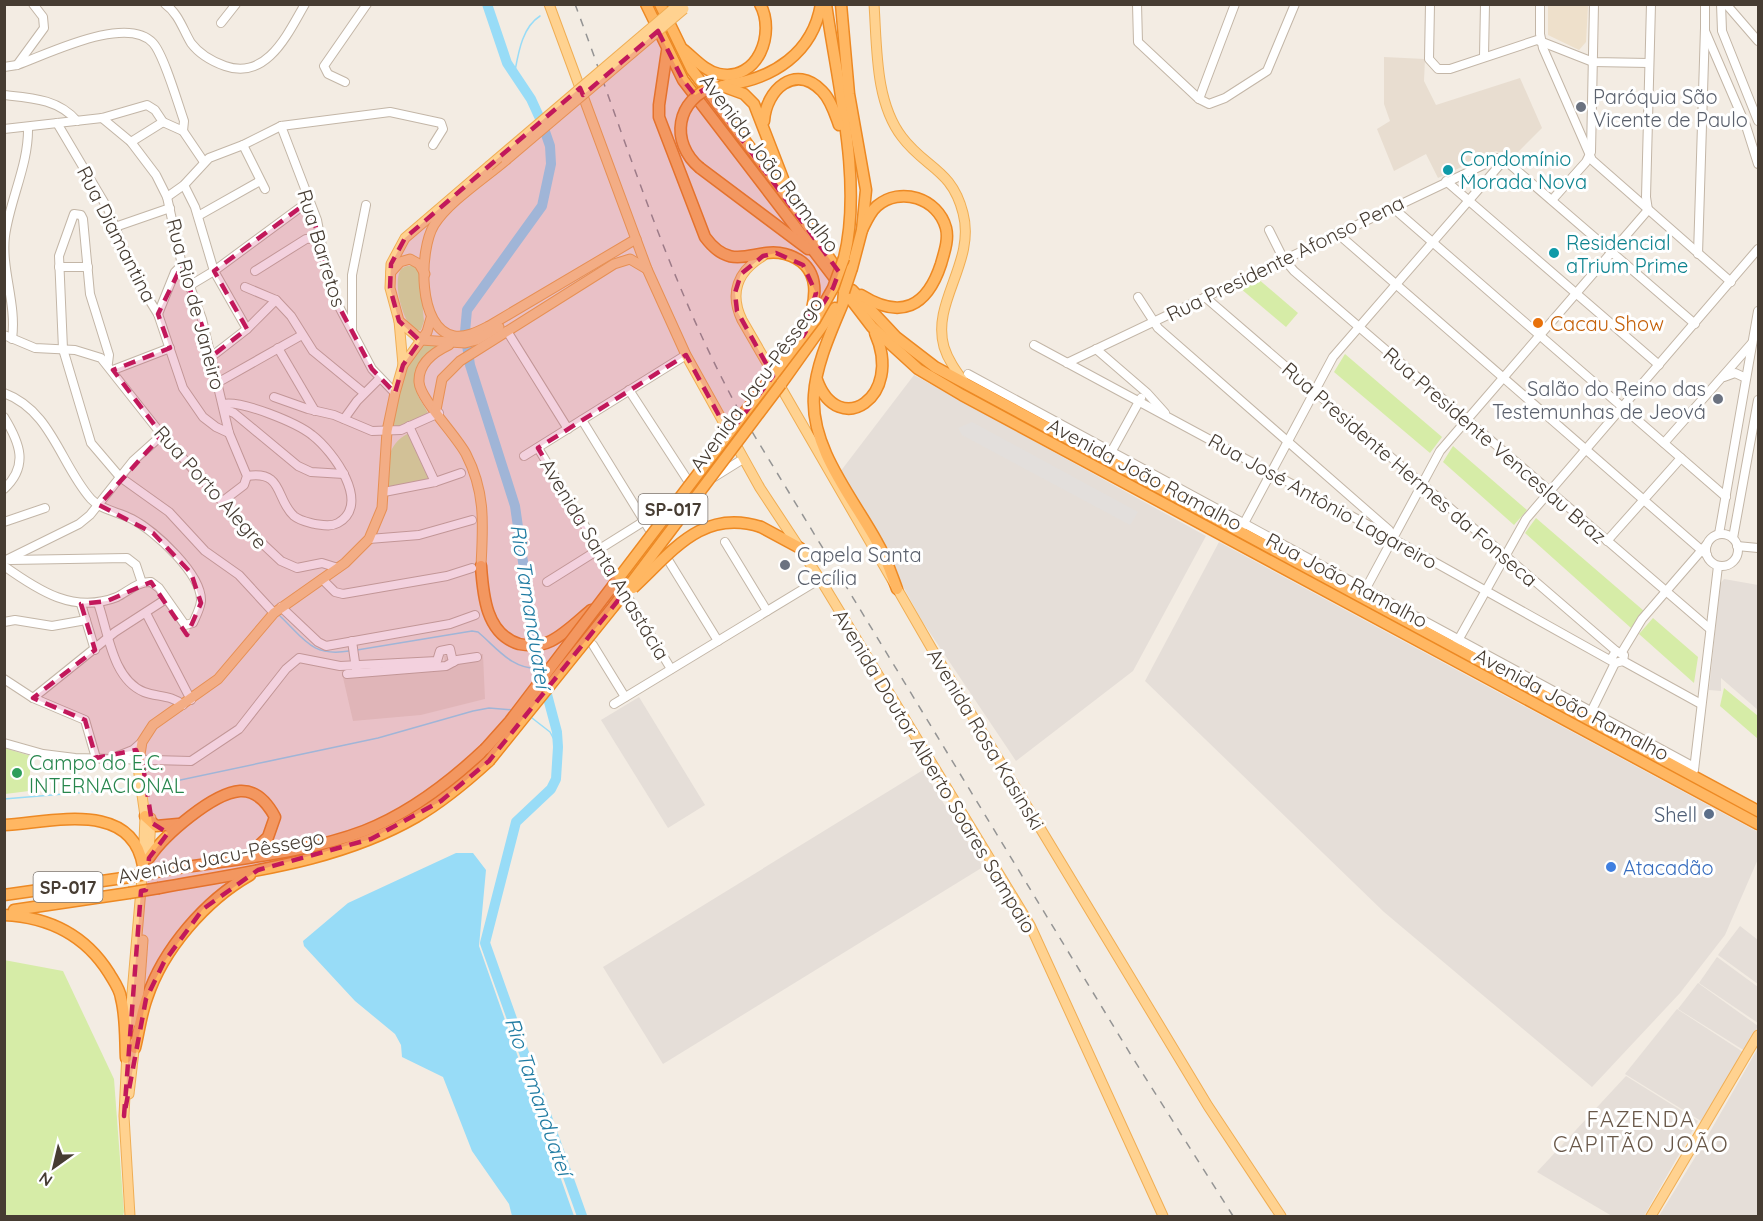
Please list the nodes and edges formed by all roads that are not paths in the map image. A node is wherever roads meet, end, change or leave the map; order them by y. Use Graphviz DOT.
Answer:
graph roads {
  1 [pos="33,4"];
  2 [pos="165,4"];
  3 [pos="236,4"];
  4 [pos="305,4"];
  5 [pos="367,4"];
  6 [pos="549,4"];
  7 [pos="646,4"];
  8 [pos="660,4"];
  9 [pos="760,4"];
  10 [pos="821,4"];
  11 [pos="826,4"];
  12 [pos="841,4"];
  13 [pos="874,4"];
  14 [pos="1137,4"];
  15 [pos="1235,4"];
  16 [pos="1295,4"];
  17 [pos="1430,4"];
  18 [pos="1485,4"];
  19 [pos="1540,4"];
  20 [pos="1594,4"];
  21 [pos="1651,4"];
  22 [pos="1706,4"];
  23 [pos="1721,4"];
  24 [pos="1726,4"];
  25 [pos="684,6"];
  26 [pos="221,23"];
  27 [pos="1705,28"];
  28 [pos="1541,40"];
  29 [pos="1758,40"];
  30 [pos="678,45"];
  31 [pos="667,51"];
  32 [pos="1484,56"];
  33 [pos="1593,62"];
  34 [pos="1649,63"];
  35 [pos="17,65"];
  36 [pos="1720,66"];
  37 [pos="4,67"];
  38 [pos="1704,72"];
  39 [pos="345,82"];
  40 [pos="718,86"];
  41 [pos="4,95"];
  42 [pos="1202,101"];
  43 [pos="102,118"];
  44 [pos="77,121"];
  45 [pos="1758,121"];
  46 [pos="164,122"];
  47 [pos="57,123"];
  48 [pos="281,126"];
  49 [pos="28,127"];
  50 [pos="764,127"];
  51 [pos="4,129"];
  52 [pos="1592,129"];
  53 [pos="183,130"];
  54 [pos="1578,132"];
  55 [pos="845,139"];
  56 [pos="131,142"];
  57 [pos="243,145"];
  58 [pos="433,145"];
  59 [pos="1589,156"];
  60 [pos="1504,160"];
  61 [pos="204,162"];
  62 [pos="1758,164"];
  63 [pos="260,181"];
  64 [pos="1446,181"];
  65 [pos="184,185"];
  66 [pos="265,189"];
  67 [pos="167,197"];
  68 [pos="1468,200"];
  69 [pos="1552,200"];
  70 [pos="309,201"];
  71 [pos="366,205"];
  72 [pos="1392,207"];
  73 [pos="170,208"];
  74 [pos="797,210"];
  75 [pos="1648,210"];
  76 [pos="198,216"];
  77 [pos="115,227"];
  78 [pos="862,230"];
  79 [pos="1269,230"];
  80 [pos="1337,233"];
  81 [pos="321,238"];
  82 [pos="636,239"];
  83 [pos="1433,241"];
  84 [pos="1758,249"];
  85 [pos="1612,252"];
  86 [pos="1698,254"];
  87 [pos="765,255"];
  88 [pos="818,256"];
  89 [pos="1756,257"];
  90 [pos="1283,258"];
  91 [pos="182,265"];
  92 [pos="58,267"];
  93 [pos="88,267"];
  94 [pos="647,269"];
  95 [pos="214,271"];
  96 [pos="255,271"];
  97 [pos="390,273"];
  98 [pos="425,277"];
  99 [pos="1731,282"];
  100 [pos="1395,284"];
  101 [pos="189,286"];
  102 [pos="245,287"];
  103 [pos="848,291"];
  104 [pos="1576,293"];
  105 [pos="1138,297"];
  106 [pos="1204,297"];
  107 [pos="276,300"];
  108 [pos="1758,311"];
  109 [pos="158,314"];
  110 [pos="431,318"];
  111 [pos="399,321"];
  112 [pos="1153,322"];
  113 [pos="1695,324"];
  114 [pos="872,327"];
  115 [pos="1358,327"];
  116 [pos="247,329"];
  117 [pos="507,331"];
  118 [pos="352,332"];
  119 [pos="303,335"];
  120 [pos="1540,335"];
  121 [pos="803,336"];
  122 [pos="8,337"];
  123 [pos="421,340"];
  124 [pos="478,340"];
  125 [pos="457,341"];
  126 [pos="1752,343"];
  127 [pos="1034,345"];
  128 [pos="170,348"];
  129 [pos="278,348"];
  130 [pos="63,349"];
  131 [pos="1096,349"];
  132 [pos="686,355"];
  133 [pos="211,357"];
  134 [pos="108,363"];
  135 [pos="1068,363"];
  136 [pos="403,365"];
  137 [pos="1659,365"];
  138 [pos="113,370"];
  139 [pos="1722,377"];
  140 [pos="817,378"];
  141 [pos="966,378"];
  142 [pos="1503,378"];
  143 [pos="1746,378"];
  144 [pos="379,379"];
  145 [pos="217,382"];
  146 [pos="629,390"];
  147 [pos="1315,392"];
  148 [pos="4,393"];
  149 [pos="364,393"];
  150 [pos="395,393"];
  151 [pos="1147,393"];
  152 [pos="274,397"];
  153 [pos="1139,400"];
  154 [pos="1758,400"];
  155 [pos="224,406"];
  156 [pos="1623,407"];
  157 [pos="315,411"];
  158 [pos="437,411"];
  159 [pos="1167,416"];
  160 [pos="4,417"];
  161 [pos="344,419"];
  162 [pos="582,420"];
  163 [pos="1466,420"];
  164 [pos="405,428"];
  165 [pos="568,429"];
  166 [pos="387,431"];
  167 [pos="229,433"];
  168 [pos="162,435"];
  169 [pos="1288,442"];
  170 [pos="1664,443"];
  171 [pos="387,445"];
  172 [pos="538,448"];
  173 [pos="1586,450"];
  174 [pos="524,456"];
  175 [pos="1109,456"];
  176 [pos="1681,458"];
  177 [pos="743,459"];
  178 [pos="461,473"];
  179 [pos="1271,473"];
  180 [pos="344,474"];
  181 [pos="247,476"];
  182 [pos="120,477"];
  183 [pos="435,482"];
  184 [pos="1422,485"];
  185 [pos="4,489"];
  186 [pos="694,490"];
  187 [pos="384,492"];
  188 [pos="1550,492"];
  189 [pos="1726,497"];
  190 [pos="1643,500"];
  191 [pos="223,501"];
  192 [pos="99,505"];
  193 [pos="45,508"];
  194 [pos="1374,517"];
  195 [pos="472,520"];
  196 [pos="644,521"];
  197 [pos="4,522"];
  198 [pos="1368,525"];
  199 [pos="1242,528"];
  200 [pos="1719,534"];
  201 [pos="369,539"];
  202 [pos="1392,539"];
  203 [pos="1607,541"];
  204 [pos="725,542"];
  205 [pos="1708,542"];
  206 [pos="1735,542"];
  207 [pos="1692,543"];
  208 [pos="800,548"];
  209 [pos="1758,548"];
  210 [pos="598,550"];
  211 [pos="1705,554"];
  212 [pos="1505,556"];
  213 [pos="6,562"];
  214 [pos="1718,566"];
  215 [pos="477,567"];
  216 [pos="338,568"];
  217 [pos="322,579"];
  218 [pos="820,579"];
  219 [pos="547,582"];
  220 [pos="142,583"];
  221 [pos="897,589"];
  222 [pos="1486,590"];
  223 [pos="1666,592"];
  224 [pos="1363,593"];
  225 [pos="605,597"];
  226 [pos="166,599"];
  227 [pos="98,603"];
  228 [pos="81,604"];
  229 [pos="613,607"];
  230 [pos="278,610"];
  231 [pos="767,611"];
  232 [pos="1360,611"];
  233 [pos="146,613"];
  234 [pos="475,615"];
  235 [pos="86,620"];
  236 [pos="4,621"];
  237 [pos="1390,626"];
  238 [pos="1710,629"];
  239 [pos="108,638"];
  240 [pos="718,641"];
  241 [pos="1456,643"];
  242 [pos="593,645"];
  243 [pos="353,647"];
  244 [pos="95,650"];
  245 [pos="1619,652"];
  246 [pos="477,657"];
  247 [pos="1616,661"];
  248 [pos="453,662"];
  249 [pos="356,669"];
  250 [pos="671,669"];
  251 [pos="347,674"];
  252 [pos="4,679"];
  253 [pos="625,697"];
  254 [pos="33,698"];
  255 [pos="187,702"];
  256 [pos="614,704"];
  257 [pos="1701,704"];
  258 [pos="1590,715"];
  259 [pos="142,741"];
  260 [pos="4,743"];
  261 [pos="96,758"];
  262 [pos="111,758"];
  263 [pos="140,759"];
  264 [pos="1694,772"];
  265 [pos="1693,790"];
  266 [pos="1758,811"];
  267 [pos="148,820"];
  268 [pos="181,823"];
  269 [pos="1758,824"];
  270 [pos="4,825"];
  271 [pos="246,857"];
  272 [pos="146,862"];
  273 [pos="258,870"];
  274 [pos="4,895"];
  275 [pos="4,913"];
  276 [pos="1758,1035"];
  277 [pos="135,1048"];
  278 [pos="126,1058"];
  279 [pos="124,1116"];
  280 [pos="130,1216"];
  281 [pos="1163,1216"];
  282 [pos="1281,1216"];
  283 [pos="1651,1216"];
  1 -- 35 [label="street"];
  2 -- 4 [label="street"];
  3 -- 26 [label="street"];
  5 -- 39 [label="street"];
  6 -- 82 [label="main road, Avenida Doutor Alberto Soares Sampaio"];
  7 -- 31 [label="highway, Avenida João Ramalho"];
  8 -- 30 [label="highway, Avenida João Ramalho"];
  9 -- 30 [label="highway"];
  10 -- 40 [label="highway"];
  11 -- 55 [label="highway, SP-017"];
  12 -- 78 [label="highway, SP-017"];
  13 -- 141 [label="main road"];
  14 -- 42 [label="street"];
  15 -- 42 [label="street"];
  16 -- 42 [label="street"];
  17 -- 32 [label="street"];
  18 -- 32 [label="street"];
  19 -- 28 [label="street"];
  20 -- 33 [label="street"];
  21 -- 34 [label="street"];
  22 -- 27 [label="street"];
  23 -- 45 [label="street"];
  24 -- 29 [label="street"];
  25 -- 97 [label="main road, bridge"];
  25 -- 98 [label="main road, bridge"];
  27 -- 36 [label="street"];
  27 -- 38 [label="street"];
  28 -- 32 [label="street"];
  28 -- 33 [label="street"];
  28 -- 54 [label="street"];
  30 -- 74 [label="highway, Avenida João Ramalho"];
  31 -- 87 [label="highway"];
  31 -- 88 [label="highway, Avenida João Ramalho"];
  33 -- 34 [label="street"];
  33 -- 52 [label="street"];
  34 -- 75 [label="street"];
  35 -- 37 [label="street"];
  35 -- 53 [label="street"];
  36 -- 38 [label="street"];
  36 -- 62 [label="street"];
  38 -- 86 [label="street"];
  40 -- 50 [label="highway"];
  40 -- 88 [label="highway, bridge"];
  41 -- 44 [label="street"];
  43 -- 44 [label="street"];
  43 -- 46 [label="street"];
  43 -- 56 [label="street, Rua Rio de Janeiro"];
  44 -- 47 [label="street"];
  46 -- 53 [label="street"];
  46 -- 56 [label="street"];
  47 -- 49 [label="street"];
  47 -- 77 [label="street, Rua Diamantina"];
  48 -- 57 [label="street"];
  48 -- 58 [label="street"];
  48 -- 70 [label="street, Rua Barretos"];
  49 -- 51 [label="street"];
  49 -- 122 [label="street"];
  50 -- 55 [label="highway"];
  50 -- 74 [label="highway"];
  52 -- 54 [label="street"];
  52 -- 59 [label="street"];
  53 -- 61 [label="street"];
  54 -- 59 [label="street"];
  55 -- 121 [label="highway, Avenida Jacu-Pêssego / SP-017, bridge"];
  56 -- 67 [label="street, Rua Rio de Janeiro"];
  57 -- 61 [label="street"];
  57 -- 63 [label="street"];
  59 -- 69 [label="street"];
  59 -- 75 [label="street"];
  60 -- 64 [label="street, Rua Presidente Afonso Pena"];
  60 -- 68 [label="street"];
  60 -- 69 [label="street"];
  61 -- 65 [label="street"];
  63 -- 66 [label="street"];
  63 -- 76 [label="street"];
  64 -- 68 [label="street"];
  64 -- 72 [label="street, Rua Presidente Afonso Pena"];
  65 -- 67 [label="street"];
  65 -- 76 [label="street"];
  67 -- 73 [label="street, Rua Rio de Janeiro"];
  68 -- 83 [label="street"];
  68 -- 104 [label="street"];
  69 -- 85 [label="street"];
  70 -- 81 [label="street, Rua Barretos"];
  70 -- 95 [label="street"];
  71 -- 118 [label="street"];
  72 -- 80 [label="street, Rua Presidente Afonso Pena"];
  72 -- 83 [label="street"];
  73 -- 77 [label="street"];
  73 -- 91 [label="street, Rua Rio de Janeiro"];
  74 -- 103 [label="highway, Avenida João Ramalho"];
  75 -- 85 [label="street"];
  75 -- 86 [label="street"];
  76 -- 95 [label="street"];
  77 -- 109 [label="street, Rua Diamantina"];
  78 -- 103 [label="highway, Avenida Jacu-Pêssego / SP-017, bridge"];
  78 -- 103 [label="highway"];
  79 -- 90 [label="street, Rua Presidente Venceslau Braz"];
  80 -- 90 [label="street, Rua Presidente Afonso Pena"];
  80 -- 100 [label="street"];
  81 -- 96 [label="street"];
  81 -- 118 [label="street, Rua Barretos"];
  82 -- 94 [label="main road, Avenida Doutor Alberto Soares Sampaio"];
  82 -- 124 [label="main road"];
  83 -- 100 [label="street"];
  83 -- 120 [label="street"];
  84 -- 89 [label="street"];
  85 -- 104 [label="street"];
  85 -- 113 [label="street"];
  86 -- 99 [label="street"];
  87 -- 121 [label="highway, bridge"];
  87 -- 221 [label="main road, Avenida Rosa Kasinski"];
  88 -- 114 [label="highway, Avenida João Ramalho"];
  89 -- 99 [label="street"];
  90 -- 106 [label="street, Rua Presidente Afonso Pena"];
  90 -- 115 [label="street, Rua Presidente Venceslau Braz"];
  91 -- 101 [label="street, Rua Rio de Janeiro"];
  91 -- 109 [label="street"];
  92 -- 93 [label="street"];
  92 -- 93 [label="street, Rua Porto Alegre"];
  92 -- 130 [label="street"];
  93 -- 134 [label="street, Rua Porto Alegre"];
  94 -- 117 [label="main road"];
  94 -- 132 [label="main road, Avenida Doutor Alberto Soares Sampaio"];
  95 -- 101 [label="street"];
  95 -- 116 [label="street"];
  97 -- 98 [label="main road"];
  97 -- 111 [label="main road"];
  98 -- 110 [label="main road"];
  99 -- 113 [label="street"];
  100 -- 115 [label="street"];
  100 -- 142 [label="street"];
  101 -- 133 [label="street, Rua Rio de Janeiro"];
  102 -- 107 [label="street"];
  103 -- 140 [label="highway"];
  103 -- 141 [label="highway, Avenida João Ramalho"];
  103 -- 229 [label="highway, Avenida Jacu-Pêssego / SP-017, bridge"];
  104 -- 120 [label="street"];
  104 -- 137 [label="street"];
  105 -- 112 [label="street"];
  106 -- 112 [label="street, Rua Presidente Afonso Pena"];
  106 -- 147 [label="street, Rua Presidente Hermes da Fonseca"];
  107 -- 116 [label="street"];
  107 -- 119 [label="street"];
  108 -- 126 [label="street"];
  109 -- 128 [label="street, Rua Diamantina"];
  110 -- 123 [label="main road"];
  110 -- 125 [label="main road"];
  111 -- 123 [label="main road"];
  111 -- 136 [label="main road"];
  112 -- 131 [label="street, Rua Presidente Afonso Pena"];
  112 -- 169 [label="street"];
  113 -- 137 [label="street"];
  114 -- 140 [label="highway"];
  114 -- 232 [label="highway, Avenida João Ramalho"];
  115 -- 147 [label="street"];
  115 -- 163 [label="street, Rua Presidente Venceslau Braz"];
  116 -- 133 [label="street"];
  117 -- 124 [label="main road"];
  117 -- 165 [label="street"];
  118 -- 144 [label="street, Rua Barretos"];
  119 -- 129 [label="street"];
  119 -- 149 [label="street"];
  120 -- 142 [label="street"];
  120 -- 156 [label="street"];
  121 -- 225 [label="highway, Avenida Jacu-Pêssego / SP-017, bridge"];
  122 -- 130 [label="street"];
  123 -- 125 [label="main road"];
  123 -- 136 [label="main road"];
  124 -- 125 [label="main road"];
  124 -- 158 [label="main road"];
  125 -- 158 [label="main road"];
  126 -- 139 [label="street"];
  126 -- 143 [label="street"];
  127 -- 135 [label="street, Rua José Antônio Lagareiro"];
  128 -- 138 [label="street"];
  128 -- 167 [label="street, Rua Diamantina"];
  129 -- 145 [label="street"];
  129 -- 157 [label="street"];
  130 -- 134 [label="street"];
  130 -- 182 [label="street"];
  131 -- 135 [label="street, Rua Presidente Afonso Pena"];
  131 -- 151 [label="street"];
  132 -- 146 [label="street"];
  132 -- 177 [label="main road, Avenida Doutor Alberto Soares Sampaio"];
  133 -- 145 [label="street, Rua Rio de Janeiro"];
  134 -- 138 [label="street, Rua Porto Alegre"];
  135 -- 153 [label="street, Rua José Antônio Lagareiro"];
  136 -- 150 [label="main road"];
  137 -- 156 [label="street"];
  138 -- 168 [label="street, Rua Porto Alegre"];
  139 -- 143 [label="street"];
  139 -- 170 [label="street"];
  140 -- 221 [label="highway"];
  141 -- 175 [label="highway, Avenida João Ramalho"];
  142 -- 163 [label="street"];
  142 -- 173 [label="street"];
  143 -- 189 [label="street"];
  144 -- 149 [label="street"];
  144 -- 150 [label="street, Rua Barretos"];
  145 -- 155 [label="street, Rua Rio de Janeiro"];
  146 -- 162 [label="street"];
  146 -- 186 [label="street"];
  147 -- 169 [label="street"];
  147 -- 184 [label="street, Rua Presidente Hermes da Fonseca"];
  148 -- 192 [label="street"];
  149 -- 161 [label="street"];
  150 -- 166 [label="main road"];
  151 -- 153 [label="street"];
  151 -- 159 [label="street"];
  152 -- 157 [label="street"];
  153 -- 159 [label="street, Rua José Antônio Lagareiro"];
  153 -- 175 [label="street"];
  154 -- 206 [label="street"];
  155 -- 167 [label="street, Rua Rio de Janeiro"];
  155 -- 180 [label="street"];
  155 -- 180 [label="street"];
  156 -- 170 [label="street"];
  156 -- 173 [label="street"];
  157 -- 161 [label="street"];
  158 -- 164 [label="street"];
  158 -- 215 [label="main road"];
  159 -- 179 [label="street, Rua José Antônio Lagareiro"];
  160 -- 185 [label="street"];
  161 -- 166 [label="street"];
  162 -- 165 [label="street"];
  162 -- 196 [label="street"];
  163 -- 184 [label="street"];
  163 -- 188 [label="street, Rua Presidente Venceslau Braz"];
  164 -- 166 [label="street"];
  164 -- 171 [label="street"];
  164 -- 183 [label="street"];
  165 -- 172 [label="street"];
  166 -- 171 [label="main road"];
  167 -- 181 [label="street, Rua Rio de Janeiro"];
  168 -- 182 [label="street"];
  168 -- 191 [label="street, Rua Porto Alegre"];
  169 -- 179 [label="street"];
  169 -- 194 [label="street"];
  170 -- 176 [label="street"];
  171 -- 187 [label="main road"];
  172 -- 174 [label="street"];
  172 -- 210 [label="street, Avenida Santa Anastácia"];
  173 -- 188 [label="street"];
  173 -- 190 [label="street"];
  175 -- 199 [label="highway, Avenida João Ramalho"];
  176 -- 189 [label="street"];
  176 -- 190 [label="street"];
  177 -- 186 [label="street"];
  177 -- 208 [label="main road, Avenida Doutor Alberto Soares Sampaio"];
  178 -- 183 [label="street"];
  179 -- 198 [label="street, Rua José Antônio Lagareiro"];
  179 -- 199 [label="street"];
  180 -- 181 [label="street"];
  181 -- 191 [label="street"];
  182 -- 192 [label="street"];
  182 -- 230 [label="street"];
  183 -- 187 [label="street"];
  184 -- 202 [label="street"];
  184 -- 212 [label="street, Rua Presidente Hermes da Fonseca"];
  186 -- 196 [label="street"];
  187 -- 201 [label="main road"];
  188 -- 203 [label="street, Rua Presidente Venceslau Braz"];
  188 -- 212 [label="street"];
  189 -- 200 [label="street"];
  190 -- 203 [label="street"];
  190 -- 207 [label="street"];
  191 -- 216 [label="street, Rua Porto Alegre"];
  192 -- 213 [label="street"];
  192 -- 226 [label="street"];
  193 -- 197 [label="street"];
  194 -- 198 [label="street"];
  194 -- 202 [label="street"];
  195 -- 201 [label="street"];
  196 -- 210 [label="street"];
  196 -- 240 [label="street"];
  198 -- 202 [label="street, Rua José Antônio Lagareiro"];
  199 -- 224 [label="highway, Avenida João Ramalho"];
  200 -- 205 [label="street"];
  200 -- 206 [label="street"];
  201 -- 216 [label="main road"];
  202 -- 222 [label="street, Rua José Antônio Lagareiro"];
  202 -- 224 [label="street"];
  203 -- 223 [label="street, Rua Presidente Venceslau Braz"];
  204 -- 231 [label="street"];
  205 -- 207 [label="street"];
  205 -- 211 [label="street"];
  206 -- 209 [label="street"];
  206 -- 214 [label="street"];
  207 -- 211 [label="street"];
  208 -- 218 [label="main road, Avenida Doutor Alberto Soares Sampaio"];
  208 -- 229 [label="highway, bridge"];
  210 -- 219 [label="street"];
  210 -- 250 [label="street, Avenida Santa Anastácia"];
  211 -- 214 [label="street"];
  211 -- 223 [label="street"];
  212 -- 222 [label="street"];
  212 -- 245 [label="street, Rua Presidente Hermes da Fonseca"];
  213 -- 220 [label="street"];
  213 -- 228 [label="street"];
  214 -- 238 [label="street"];
  215 -- 217 [label="street"];
  215 -- 225 [label="highway, bridge"];
  216 -- 217 [label="main road"];
  217 -- 230 [label="main road"];
  218 -- 231 [label="street"];
  218 -- 281 [label="main road, Avenida Doutor Alberto Soares Sampaio"];
  220 -- 226 [label="street"];
  220 -- 227 [label="street"];
  221 -- 282 [label="main road, Avenida Rosa Kasinski"];
  222 -- 241 [label="street"];
  222 -- 247 [label="street, Rua José Antônio Lagareiro"];
  223 -- 238 [label="street, Rua Presidente Venceslau Braz"];
  223 -- 245 [label="street"];
  224 -- 232 [label="highway"];
  224 -- 241 [label="highway, Avenida João Ramalho"];
  225 -- 271 [label="highway, Avenida Jacu-Pêssego / SP-017, bridge"];
  226 -- 233 [label="street"];
  227 -- 228 [label="street"];
  227 -- 239 [label="street"];
  228 -- 235 [label="street"];
  229 -- 273 [label="highway, Avenida Jacu-Pêssego / SP-017, bridge"];
  230 -- 243 [label="street"];
  230 -- 255 [label="main road"];
  231 -- 240 [label="street"];
  232 -- 237 [label="highway, Avenida João Ramalho"];
  233 -- 239 [label="street"];
  233 -- 255 [label="street"];
  234 -- 243 [label="street"];
  235 -- 236 [label="street"];
  235 -- 244 [label="street"];
  237 -- 241 [label="highway"];
  237 -- 265 [label="highway, Avenida João Ramalho"];
  238 -- 257 [label="street"];
  239 -- 244 [label="street"];
  239 -- 255 [label="street"];
  240 -- 250 [label="street"];
  241 -- 258 [label="highway, Avenida João Ramalho"];
  242 -- 253 [label="street"];
  243 -- 249 [label="street"];
  244 -- 254 [label="street"];
  245 -- 247 [label="street"];
  246 -- 248 [label="street"];
  247 -- 257 [label="street, Rua José Antônio Lagareiro"];
  247 -- 258 [label="street"];
  248 -- 249 [label="street"];
  248 -- 249 [label="street"];
  249 -- 251 [label="street"];
  249 -- 263 [label="street"];
  250 -- 253 [label="street"];
  252 -- 254 [label="street"];
  253 -- 256 [label="street"];
  254 -- 261 [label="street"];
  255 -- 259 [label="main road"];
  257 -- 264 [label="street"];
  258 -- 264 [label="highway, Avenida João Ramalho"];
  259 -- 262 [label="street"];
  259 -- 263 [label="main road"];
  260 -- 261 [label="street"];
  261 -- 262 [label="street"];
  262 -- 263 [label="street"];
  263 -- 267 [label="main road"];
  264 -- 265 [label="highway"];
  264 -- 266 [label="highway, Avenida João Ramalho"];
  265 -- 269 [label="highway, Avenida João Ramalho"];
  267 -- 268 [label="highway"];
  267 -- 272 [label="main road"];
  268 -- 271 [label="highway"];
  268 -- 272 [label="highway"];
  270 -- 272 [label="highway"];
  271 -- 274 [label="highway, Avenida Jacu-Pêssego / SP-017, bridge"];
  272 -- 277 [label="main road"];
  272 -- 278 [label="main road"];
  273 -- 275 [label="highway, Avenida Jacu-Pêssego / SP-017, bridge"];
  273 -- 277 [label="highway"];
  275 -- 278 [label="highway"];
  276 -- 283 [label="main road"];
  277 -- 279 [label="main road"];
  278 -- 279 [label="main road"];
  279 -- 280 [label="main road"];
}
